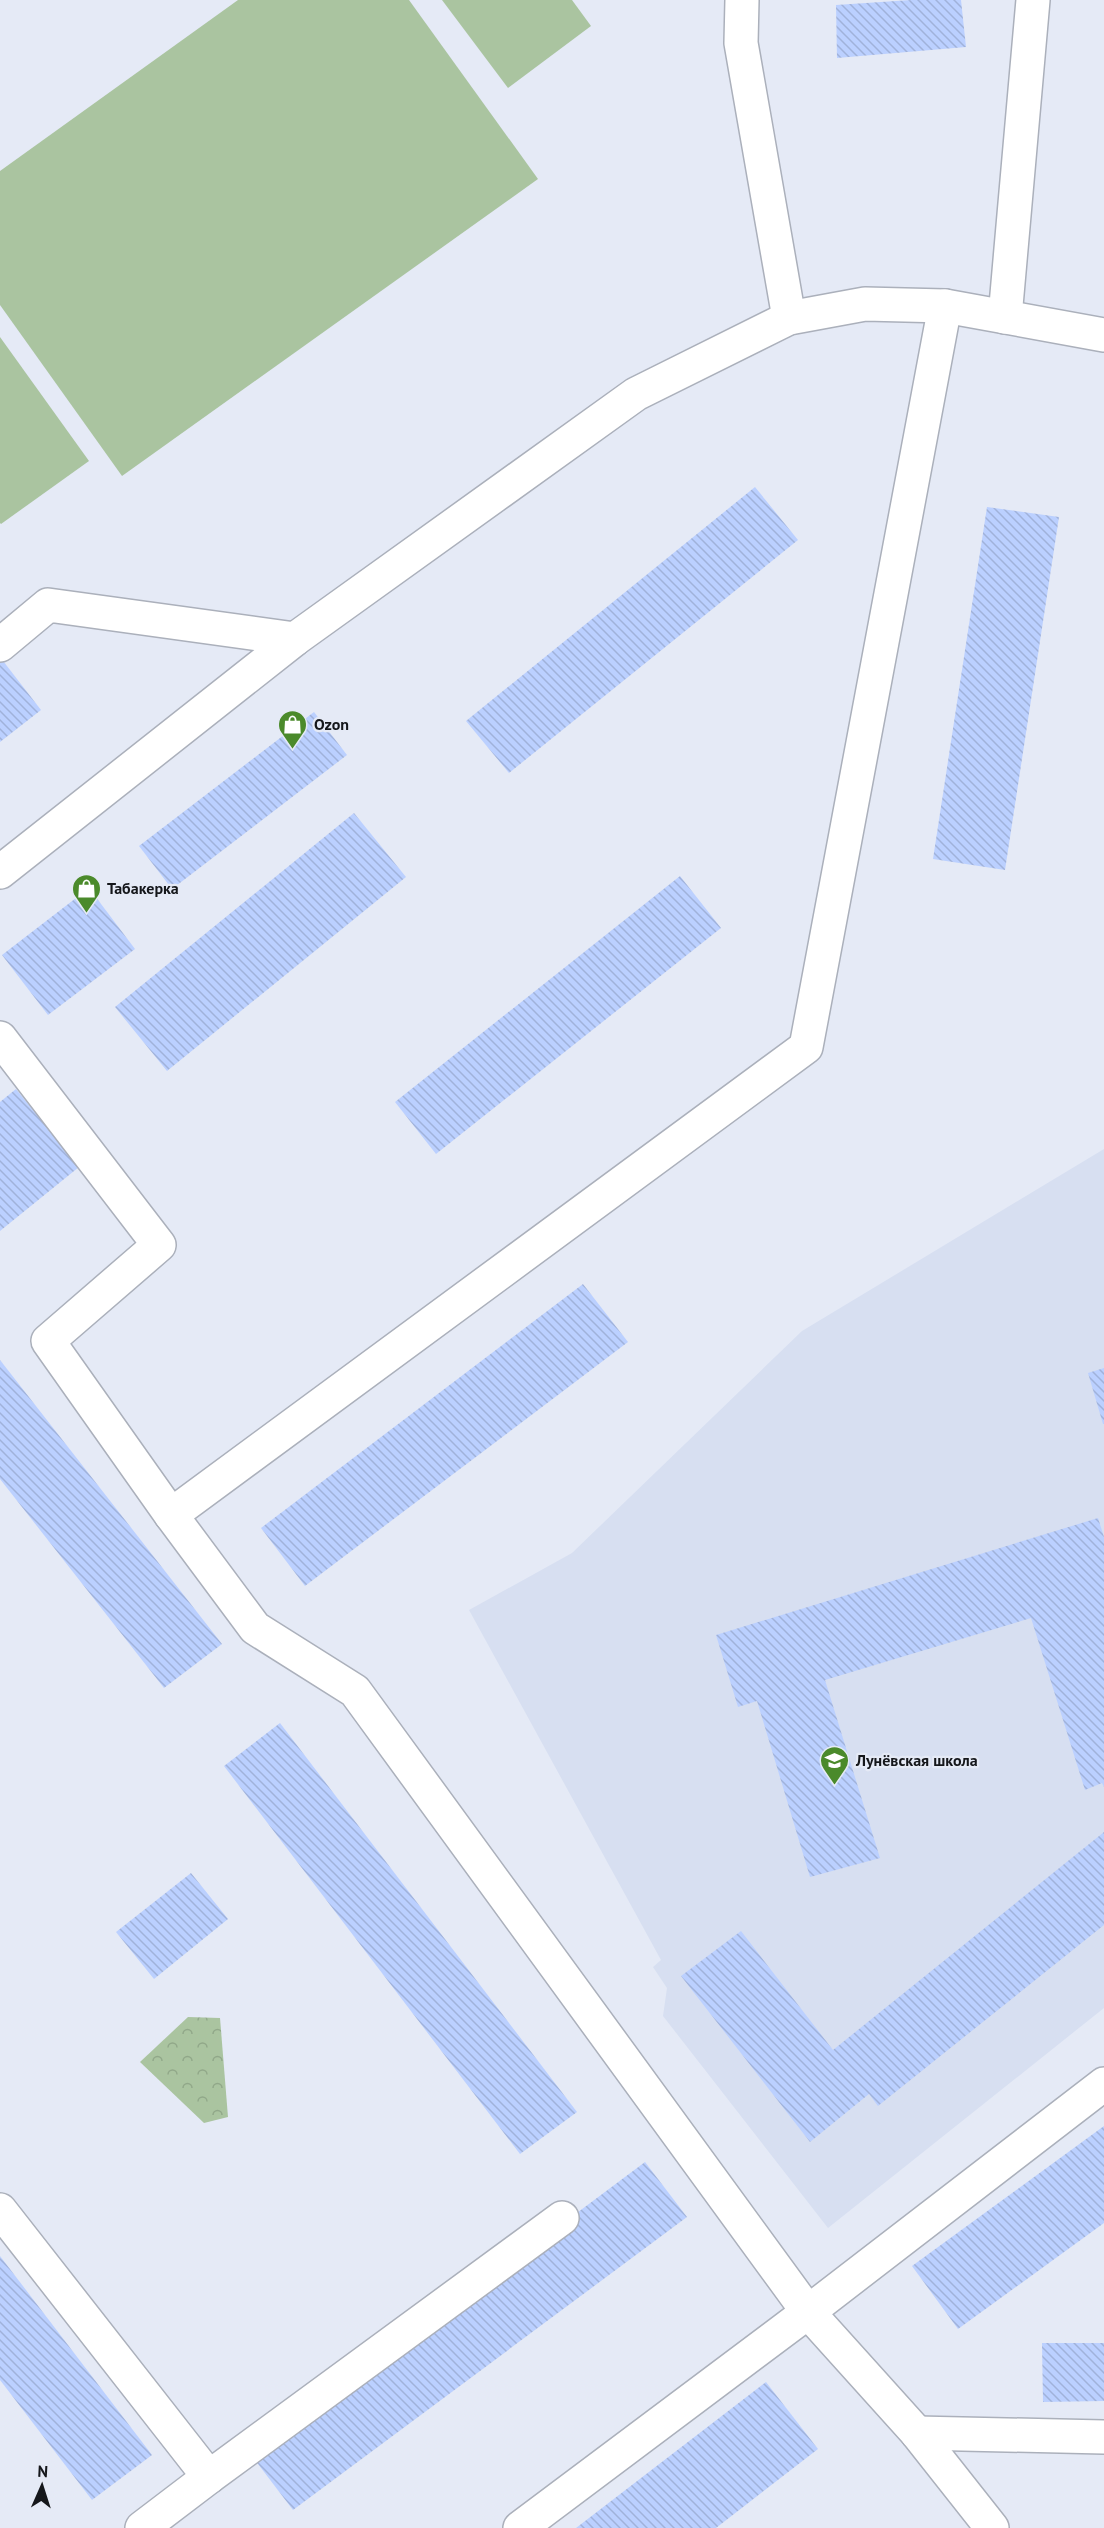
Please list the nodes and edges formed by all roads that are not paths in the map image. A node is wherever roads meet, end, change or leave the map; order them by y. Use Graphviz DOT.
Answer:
graph roads {
  1 [pos="742,0"];
  2 [pos="1033,0"];
  3 [pos="945,306"];
  4 [pos="1005,317"];
  5 [pos="789,318"];
  6 [pos="1104,335"];
  7 [pos="295,639"];
  8 [pos="0,645"];
  9 [pos="0,872"];
  10 [pos="0,1038"];
  11 [pos="171,1515"];
  12 [pos="1104,2084"];
  13 [pos="0,2210"];
  14 [pos="562,2218"];
  15 [pos="808,2312"];
  16 [pos="917,2433"];
  17 [pos="1104,2437"];
  18 [pos="209,2477"];
  19 [pos="152,2525"];
  20 [pos="520,2528"];
  21 [pos="992,2528"];
  1 -- 5 [label="street"];
  2 -- 4 [label="street"];
  3 -- 4 [label="street"];
  3 -- 5 [label="street"];
  3 -- 11 [label="street"];
  4 -- 6 [label="street"];
  5 -- 7 [label="street"];
  7 -- 8 [label="street"];
  7 -- 9 [label="street"];
  10 -- 11 [label="street"];
  11 -- 15 [label="street"];
  12 -- 15 [label="street"];
  13 -- 18 [label="street"];
  14 -- 18 [label="street"];
  15 -- 16 [label="street"];
  15 -- 20 [label="street"];
  16 -- 17 [label="street"];
  16 -- 21 [label="street"];
  18 -- 19 [label="street"];
}
